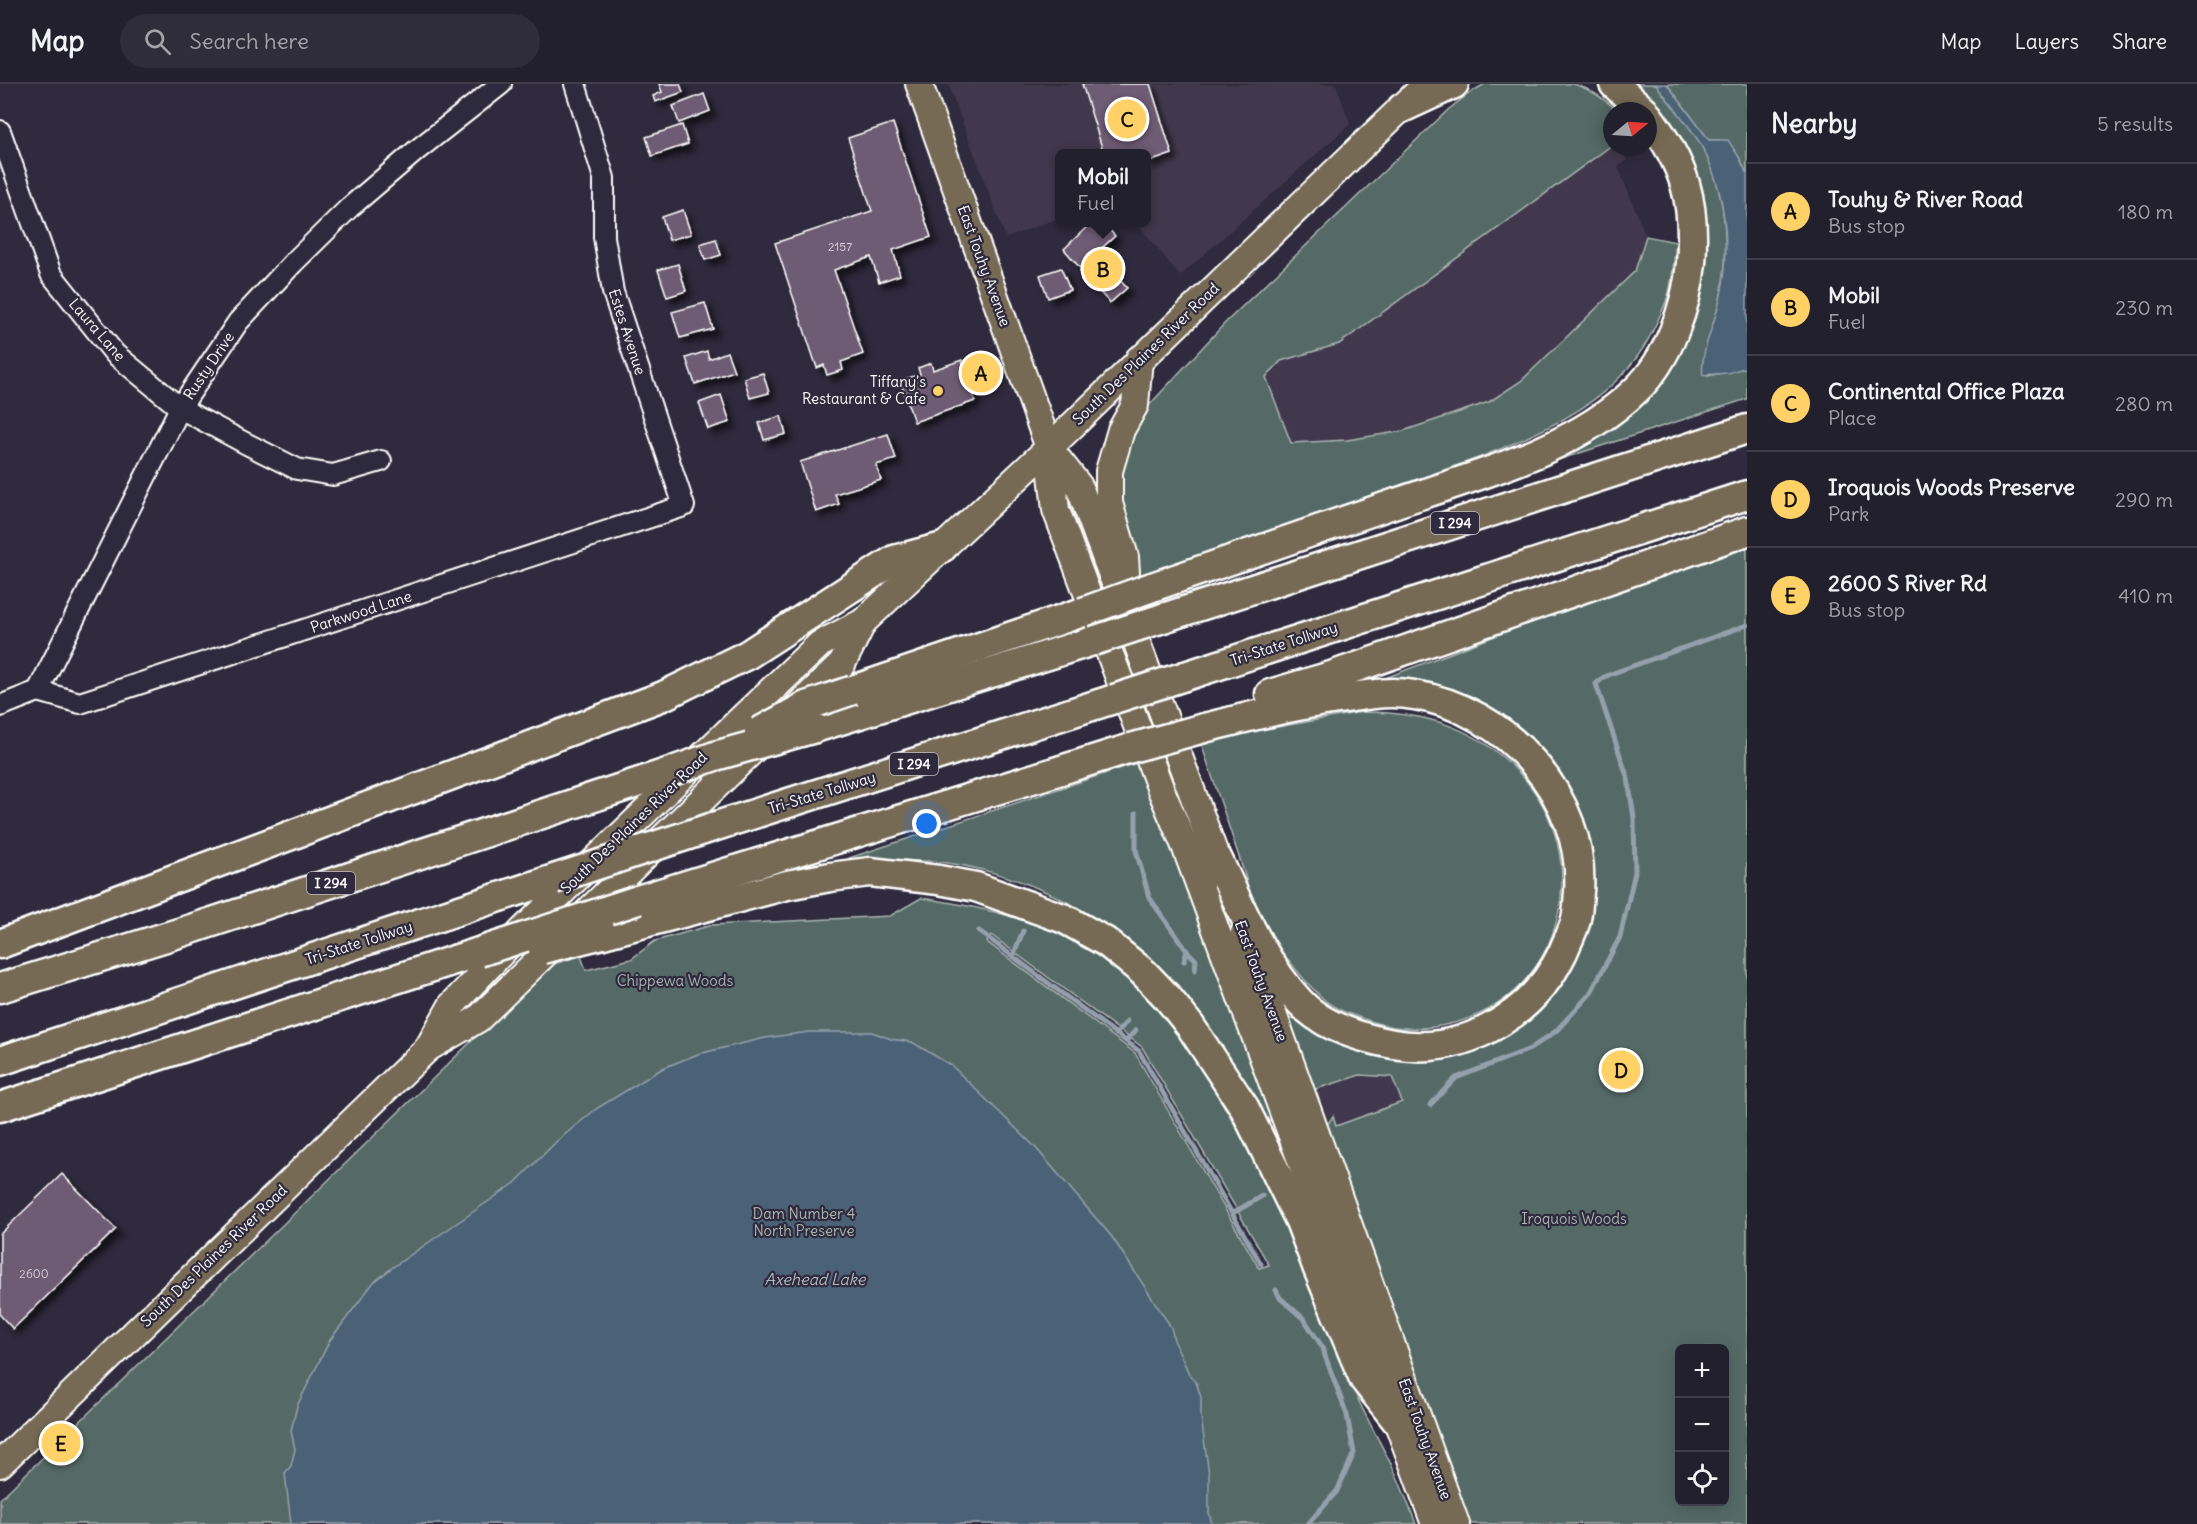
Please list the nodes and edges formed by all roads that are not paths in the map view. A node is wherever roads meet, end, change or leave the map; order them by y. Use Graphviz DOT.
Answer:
graph roads {
  1 [pos="501,84"];
  2 [pos="575,84"];
  3 [pos="919,84"];
  4 [pos="1427,84"];
  5 [pos="1454,84"];
  6 [pos="1614,84"];
  7 [pos="1634,102"];
  8 [pos="1402,108"];
  9 [pos="1657,128"];
  10 [pos="0,131"];
  11 [pos="1139,359"];
  12 [pos="180,408"];
  13 [pos="1747,429"];
  14 [pos="1049,448"];
  15 [pos="381,461"];
  16 [pos="1747,495"];
  17 [pos="684,507"];
  18 [pos="1747,531"];
  19 [pos="943,547"];
  20 [pos="1128,618"];
  21 [pos="38,692"];
  22 [pos="0,706"];
  23 [pos="1202,722"];
  24 [pos="715,756"];
  25 [pos="1217,858"];
  26 [pos="0,944"];
  27 [pos="471,960"];
  28 [pos="0,988"];
  29 [pos="0,1061"];
  30 [pos="0,1107"];
  31 [pos="1397,1421"];
  32 [pos="0,1464"];
  33 [pos="1435,1524"];
  34 [pos="1456,1524"];
  1 -- 12 [label="street, Rusty Drive"];
  2 -- 17 [label="street, Estes Avenue"];
  3 -- 14 [label="main road, East Touhy Avenue"];
  4 -- 8 [label="main road, South Des Plaines River Road"];
  5 -- 8 [label="highway"];
  6 -- 7 [label="highway"];
  8 -- 11 [label="main road, South Des Plaines River Road"];
  9 -- 24 [label="highway, bridge"];
  10 -- 12 [label="street, Laura Lane"];
  11 -- 14 [label="main road, South Des Plaines River Road"];
  11 -- 20 [label="main road"];
  12 -- 15 [label="street, Laura Lane"];
  12 -- 21 [label="street, Rusty Drive"];
  13 -- 24 [label="highway, I 294, bridge"];
  14 -- 19 [label="main road, South Des Plaines River Road"];
  14 -- 20 [label="main road, East Touhy Avenue"];
  14 -- 31 [label="main road, East Touhy Avenue"];
  16 -- 29 [label="highway, Tri-State Tollway / I 294, bridge"];
  17 -- 21 [label="street, Parkwood Lane"];
  18 -- 23 [label="highway"];
  19 -- 26 [label="highway"];
  19 -- 32 [label="main road, South Des Plaines River Road"];
  20 -- 25 [label="main road, East Touhy Avenue"];
  21 -- 22 [label="street"];
  23 -- 25 [label="highway"];
  23 -- 27 [label="highway, bridge"];
  24 -- 28 [label="highway, I 294, bridge"];
  25 -- 34 [label="main road, East Touhy Avenue"];
  27 -- 30 [label="highway"];
  27 -- 31 [label="highway, bridge"];
  31 -- 33 [label="main road, East Touhy Avenue"];
}
